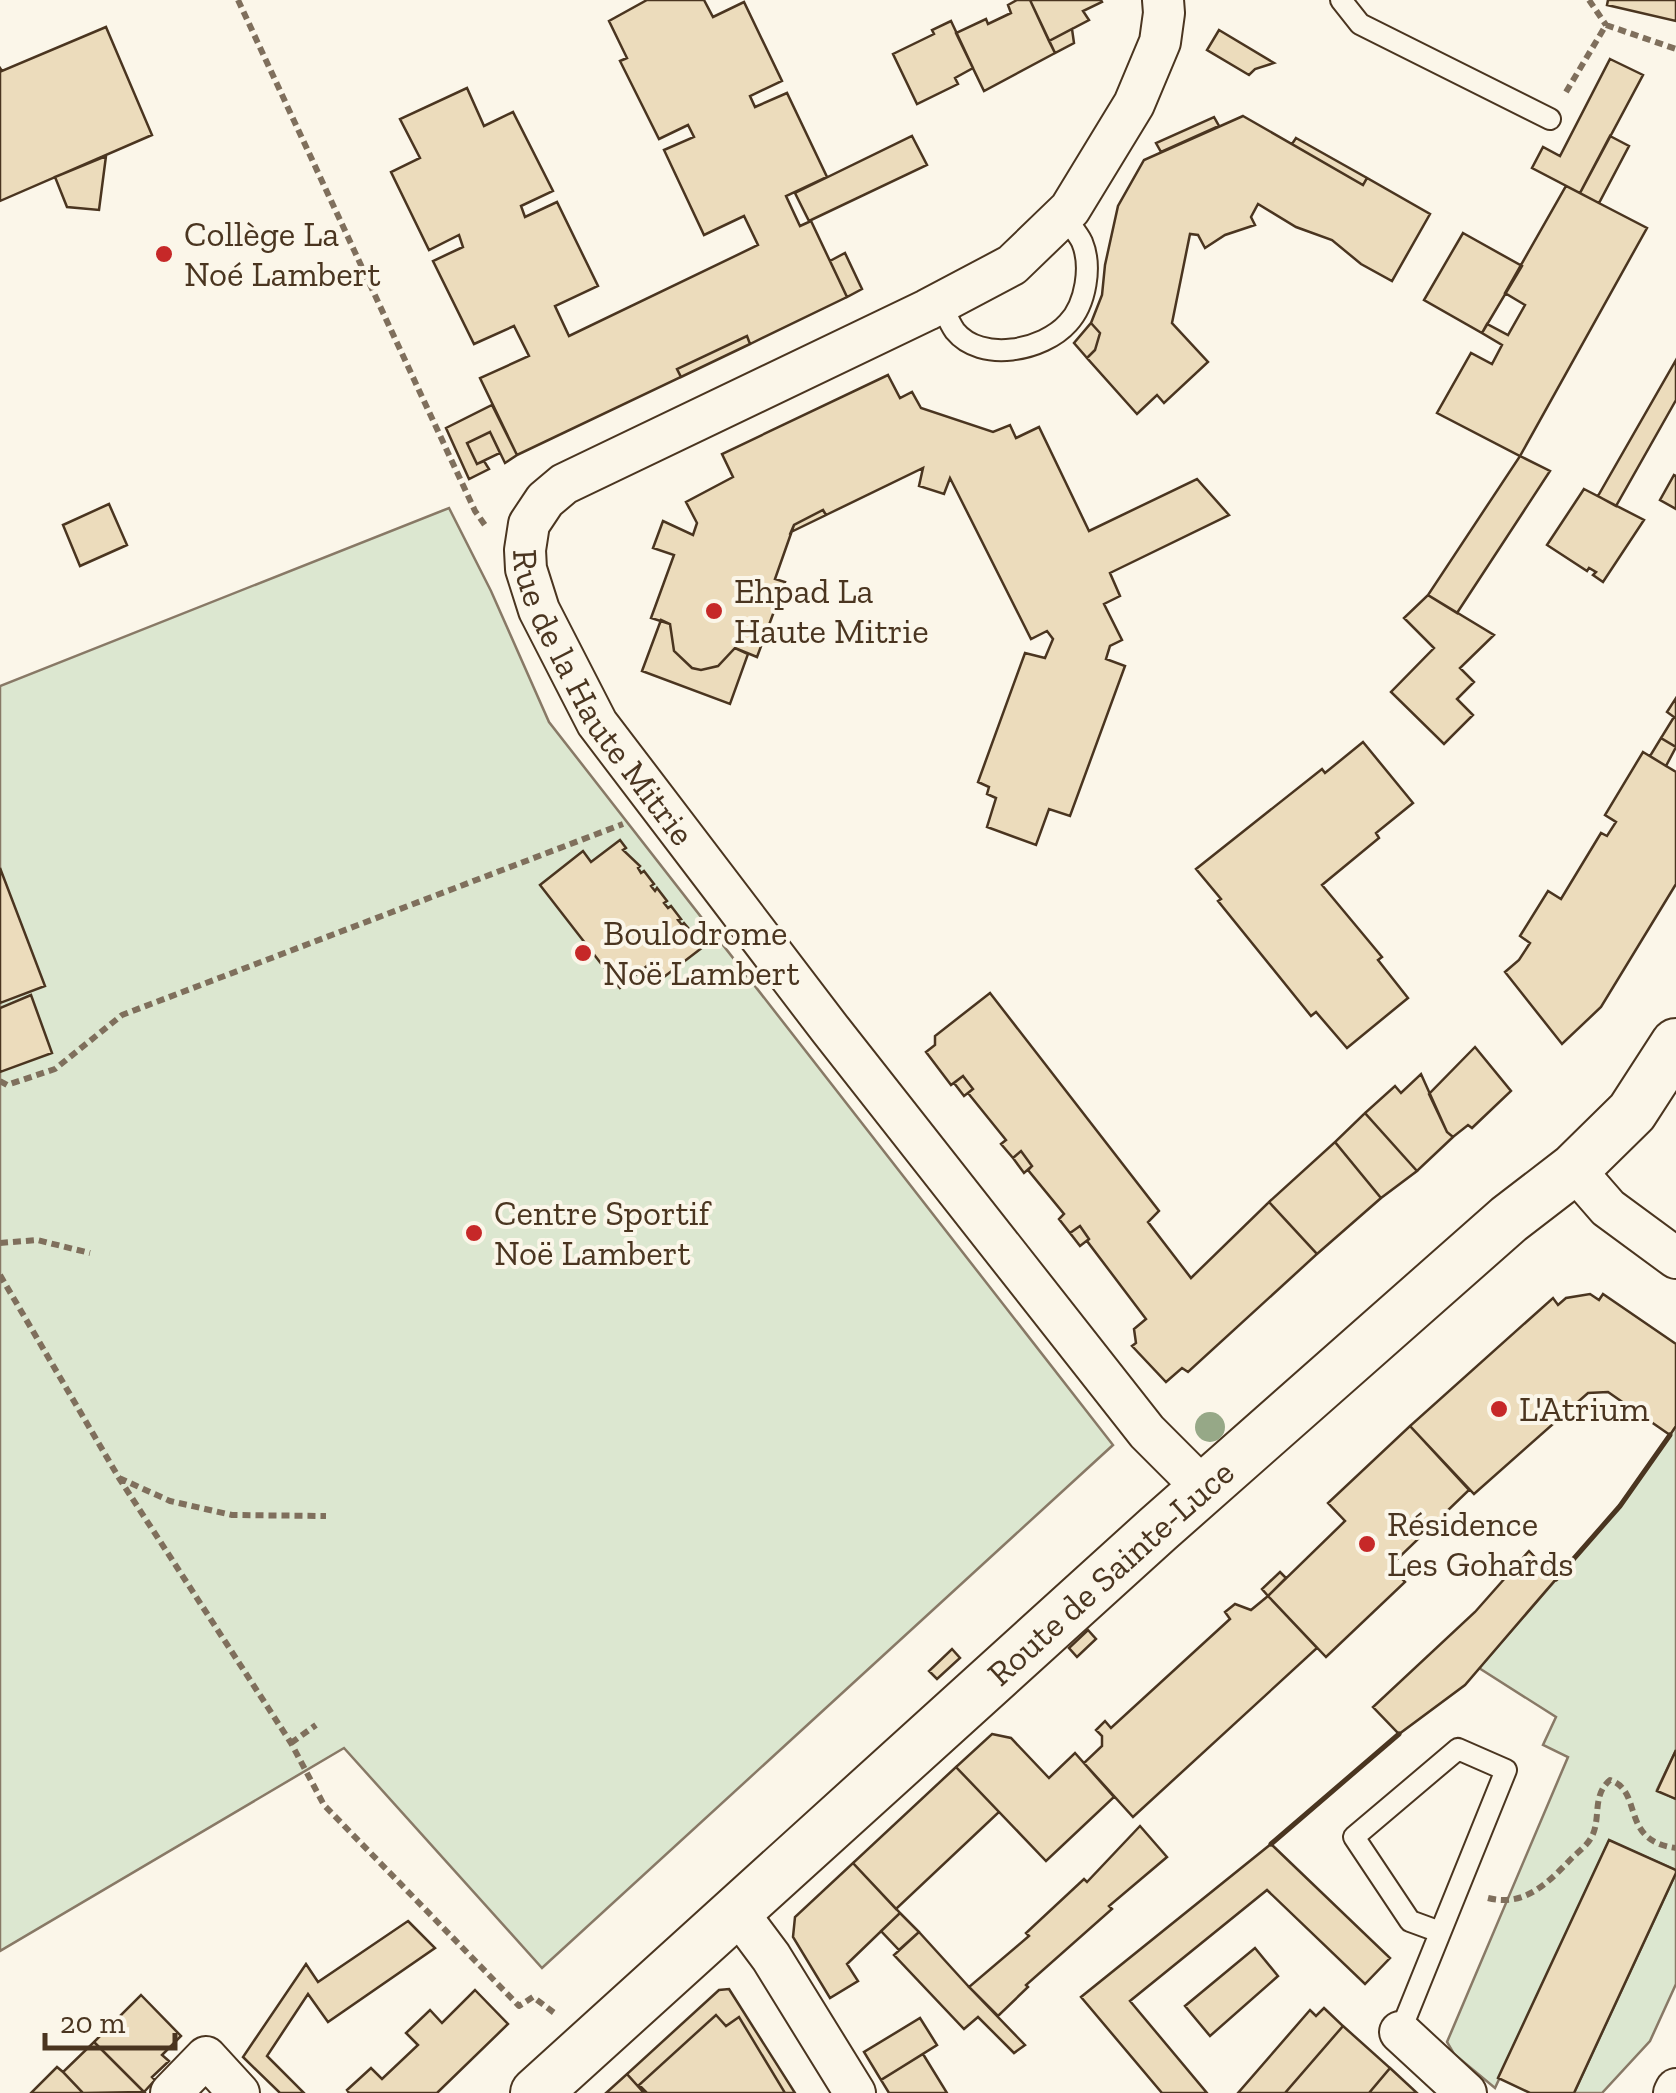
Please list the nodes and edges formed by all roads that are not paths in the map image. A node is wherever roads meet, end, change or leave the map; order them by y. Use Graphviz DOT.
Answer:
graph roads {
  1 [pos="1163,0"];
  2 [pos="1340,0"];
  3 [pos="1550,119"];
  4 [pos="1064,216"];
  5 [pos="941,302"];
  6 [pos="1676,1044"];
  7 [pos="1574,1169"];
  8 [pos="1676,1258"];
  9 [pos="1204,1489"];
  10 [pos="736,1910"];
  11 [pos="1440,1932"];
  12 [pos="1400,2032"];
  13 [pos="171,2093"];
  14 [pos="239,2093"];
  15 [pos="536,2093"];
  16 [pos="855,2093"];
  17 [pos="1466,2093"];
  1 -- 4 [label="street, Rue de la Haute Mitrie"];
  2 -- 3 [label="lane"];
  4 -- 5 [label="street, Rue de la Haute Mitrie"];
  4 -- 5 [label="lane"];
  5 -- 9 [label="street, Rue de la Haute Mitrie"];
  6 -- 7 [label="street, Route de Sainte-Luce"];
  7 -- 8 [label="street"];
  7 -- 9 [label="street, Route de Sainte-Luce"];
  9 -- 10 [label="street, Route de Sainte-Luce"];
  10 -- 15 [label="street, Route de Sainte-Luce"];
  10 -- 16 [label="street"];
  11 -- 11 [label="lane"];
  11 -- 12 [label="lane"];
  12 -- 17 [label="street"];
  13 -- 14 [label="street"];
}
